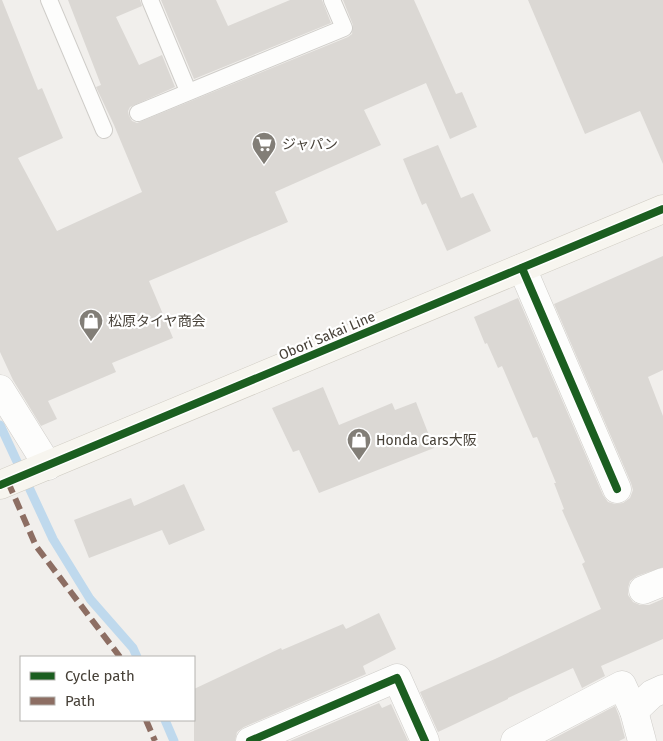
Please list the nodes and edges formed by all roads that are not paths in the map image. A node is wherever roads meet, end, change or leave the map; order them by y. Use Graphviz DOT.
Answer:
graph roads {
  1 [pos="49,0"];
  2 [pos="150,0"];
  3 [pos="332,0"];
  4 [pos="188,91"];
  5 [pos="138,113"];
  6 [pos="104,130"];
  7 [pos="663,209"];
  8 [pos="522,268"];
  9 [pos="0,390"];
  10 [pos="45,468"];
  11 [pos="5,483"];
  12 [pos="618,489"];
  13 [pos="663,689"];
  14 [pos="634,711"];
  15 [pos="282,735"];
  16 [pos="250,741"];
  17 [pos="425,741"];
  18 [pos="515,741"];
  19 [pos="642,741"];
  1 -- 6 [label="lane"];
  2 -- 4 [label="lane"];
  3 -- 4 [label="lane"];
  4 -- 5 [label="lane"];
  7 -- 8 [label="main road, Obori Sakai Line"];
  8 -- 10 [label="main road, Obori Sakai Line"];
  8 -- 12 [label="street"];
  9 -- 10 [label="street"];
  10 -- 11 [label="main road, Obori Sakai Line"];
  13 -- 14 [label="street"];
  14 -- 18 [label="street"];
  14 -- 19 [label="street"];
  15 -- 16 [label="street"];
  15 -- 17 [label="street"];
}
